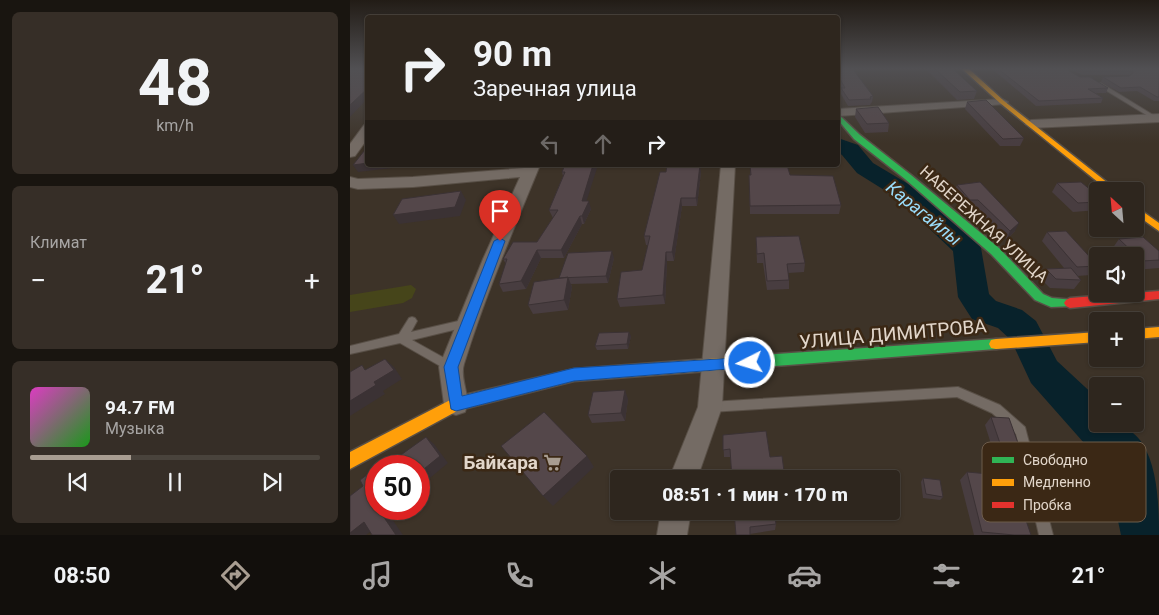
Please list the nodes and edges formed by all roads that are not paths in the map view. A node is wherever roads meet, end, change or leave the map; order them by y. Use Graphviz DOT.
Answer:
graph roads {
  1 [pos="992,93"];
  2 [pos="1114,93"];
  3 [pos="1002,102"];
  4 [pos="840,114"];
  5 [pos="840,116"];
  6 [pos="1157,118"];
  7 [pos="1031,124"];
  8 [pos="365,132"];
  9 [pos="350,154"];
  10 [pos="728,167"];
  11 [pos="531,169"];
  12 [pos="350,182"];
  13 [pos="1103,182"];
  14 [pos="1144,216"];
  15 [pos="1159,228"];
  16 [pos="1159,295"];
  17 [pos="412,321"];
  18 [pos="467,323"];
  19 [pos="1159,332"];
  20 [pos="1144,333"];
  21 [pos="1089,338"];
  22 [pos="402,339"];
  23 [pos="350,350"];
  24 [pos="712,366"];
  25 [pos="451,367"];
  26 [pos="456,404"];
  27 [pos="710,407"];
  28 [pos="1024,442"];
  29 [pos="350,461"];
  30 [pos="686,470"];
  31 [pos="674,520"];
  32 [pos="1043,522"];
  33 [pos="672,535"];
  34 [pos="1046,535"];
  1 -- 3 [label="main road"];
  2 -- 6 [label="lane"];
  3 -- 4 [label="street"];
  3 -- 7 [label="main road"];
  5 -- 16 [label="main road, НАБЕРЕЖНАЯ УЛИЦА"];
  6 -- 7 [label="street"];
  7 -- 13 [label="main road"];
  8 -- 9 [label="street"];
  10 -- 24 [label="street"];
  11 -- 12 [label="street"];
  11 -- 18 [label="street"];
  14 -- 15 [label="main road"];
  17 -- 22 [label="lane"];
  18 -- 22 [label="lane"];
  18 -- 25 [label="street"];
  19 -- 20 [label="main road"];
  21 -- 24 [label="main road, УЛИЦА ДИМИТРОВА"];
  22 -- 23 [label="lane"];
  22 -- 25 [label="lane"];
  24 -- 26 [label="main road, УЛИЦА ДИМИТРОВА"];
  24 -- 27 [label="street"];
  25 -- 26 [label="street"];
  26 -- 29 [label="main road, УЛИЦА ДИМИТРОВА"];
  27 -- 28 [label="lane"];
  27 -- 30 [label="street"];
  31 -- 33 [label="street"];
  32 -- 34 [label="lane"];
}
